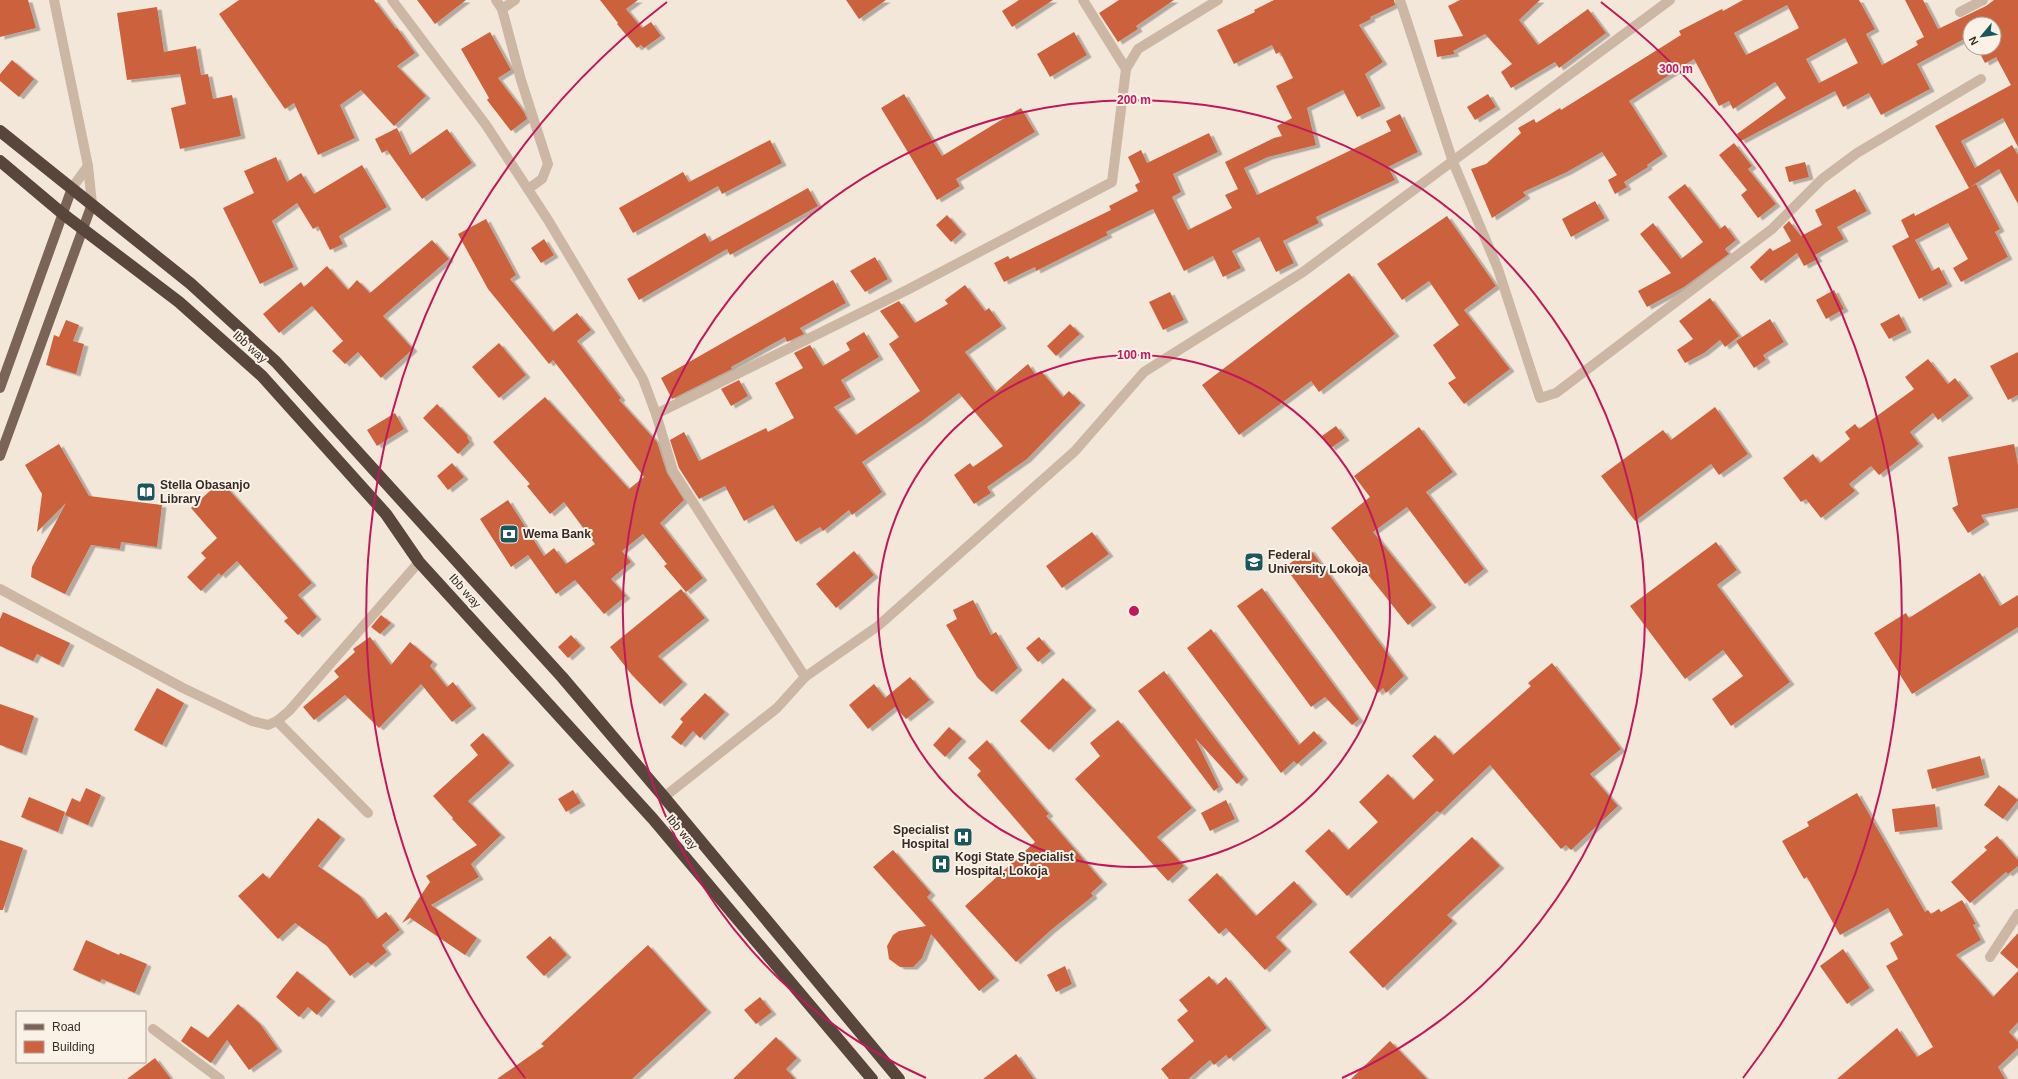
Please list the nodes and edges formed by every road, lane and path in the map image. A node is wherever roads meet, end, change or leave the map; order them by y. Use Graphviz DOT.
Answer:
graph roads {
  1 [pos="54,0"];
  2 [pos="392,0"];
  3 [pos="496,0"];
  4 [pos="515,0"];
  5 [pos="1083,0"];
  6 [pos="1218,0"];
  7 [pos="1400,0"];
  8 [pos="1670,0"];
  9 [pos="1983,0"];
  10 [pos="502,9"];
  11 [pos="1960,12"];
  12 [pos="1126,69"];
  13 [pos="1980,78"];
  14 [pos="0,131"];
  15 [pos="0,161"];
  16 [pos="1453,162"];
  17 [pos="88,166"];
  18 [pos="72,188"];
  19 [pos="528,189"];
  20 [pos="92,204"];
  21 [pos="64,214"];
  22 [pos="82,228"];
  23 [pos="0,388"];
  24 [pos="656,414"];
  25 [pos="0,456"];
  26 [pos="419,562"];
  27 [pos="0,589"];
  28 [pos="805,677"];
  29 [pos="277,721"];
  30 [pos="664,797"];
  31 [pos="368,813"];
  32 [pos="2018,914"];
  33 [pos="1990,957"];
  34 [pos="153,1029"];
  35 [pos="220,1079"];
  36 [pos="872,1079"];
  37 [pos="899,1079"];
  1 -- 17 [label="street"];
  2 -- 19 [label="street"];
  3 -- 10 [label="street"];
  4 -- 10 [label="street"];
  5 -- 12 [label="street"];
  6 -- 12 [label="street"];
  7 -- 16 [label="street"];
  8 -- 16 [label="street"];
  9 -- 11 [label="street"];
  10 -- 19 [label="street"];
  12 -- 24 [label="street"];
  13 -- 16 [label="street"];
  14 -- 18 [label="highway"];
  15 -- 21 [label="highway, Ibb way"];
  16 -- 28 [label="street"];
  17 -- 18 [label="street"];
  17 -- 20 [label="street"];
  18 -- 20 [label="highway"];
  18 -- 21 [label="main road"];
  19 -- 24 [label="street"];
  20 -- 22 [label="main road"];
  20 -- 30 [label="highway"];
  21 -- 22 [label="highway, Ibb way"];
  21 -- 23 [label="main road"];
  22 -- 25 [label="main road"];
  22 -- 26 [label="highway, Ibb way"];
  24 -- 28 [label="street"];
  26 -- 29 [label="street"];
  26 -- 36 [label="highway, Ibb way"];
  27 -- 29 [label="street"];
  28 -- 30 [label="street"];
  29 -- 31 [label="street"];
  30 -- 37 [label="highway"];
  32 -- 33 [label="street"];
  34 -- 35 [label="street"];
}
